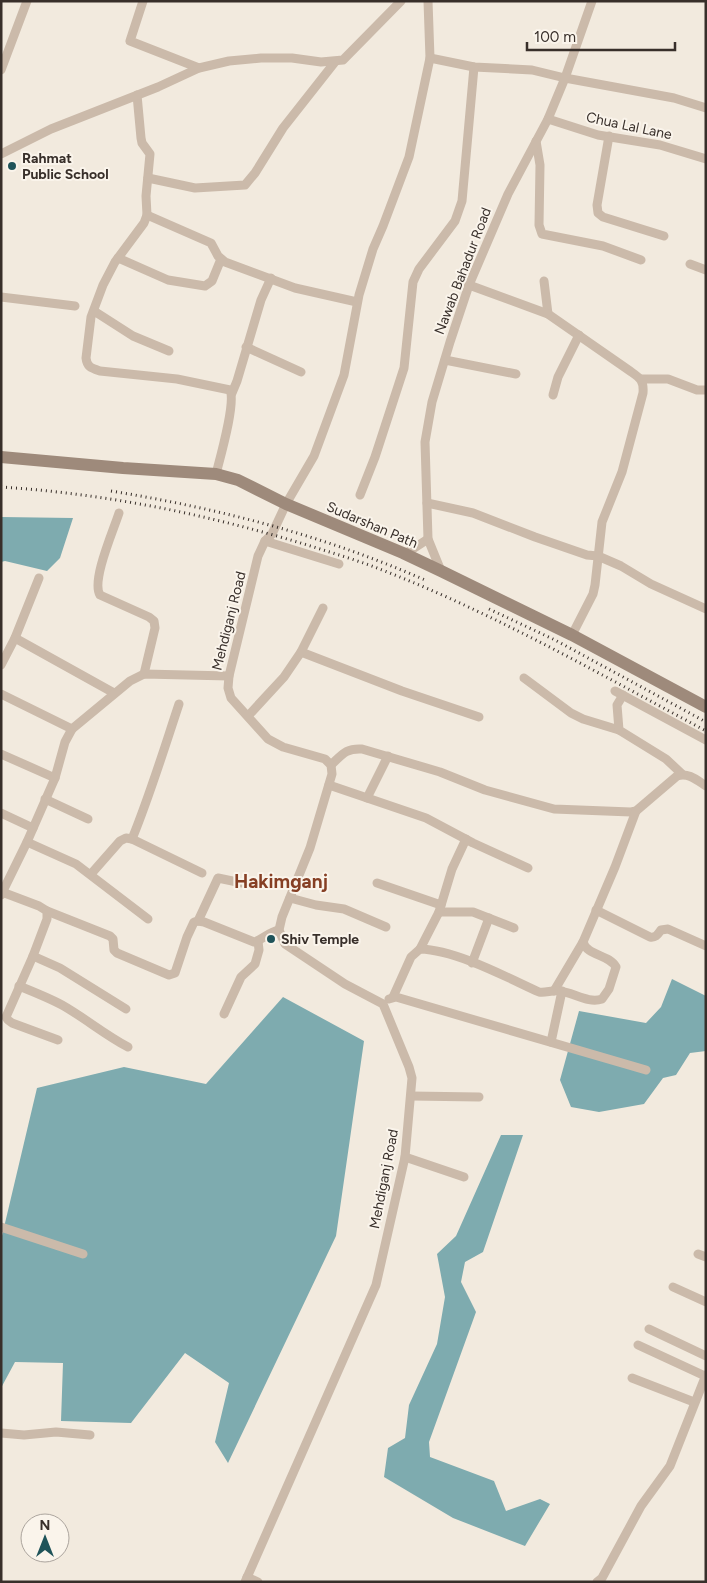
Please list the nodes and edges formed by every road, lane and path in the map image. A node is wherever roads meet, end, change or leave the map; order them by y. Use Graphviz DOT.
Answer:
graph roads {
  1 [pos="27,1"];
  2 [pos="143,1"];
  3 [pos="401,1"];
  4 [pos="428,1"];
  5 [pos="592,1"];
  6 [pos="430,58"];
  7 [pos="336,62"];
  8 [pos="199,68"];
  9 [pos="474,68"];
  10 [pos="1,70"];
  11 [pos="565,78"];
  12 [pos="136,95"];
  13 [pos="706,108"];
  14 [pos="548,119"];
  15 [pos="609,136"];
  16 [pos="536,141"];
  17 [pos="1,154"];
  18 [pos="706,159"];
  19 [pos="148,178"];
  20 [pos="147,215"];
  21 [pos="664,236"];
  22 [pos="118,258"];
  23 [pos="221,259"];
  24 [pos="641,260"];
  25 [pos="690,264"];
  26 [pos="706,270"];
  27 [pos="270,278"];
  28 [pos="544,282"];
  29 [pos="470,285"];
  30 [pos="1,297"];
  31 [pos="356,302"];
  32 [pos="75,306"];
  33 [pos="94,311"];
  34 [pos="548,314"];
  35 [pos="579,335"];
  36 [pos="246,347"];
  37 [pos="169,351"];
  38 [pos="445,360"];
  39 [pos="301,372"];
  40 [pos="516,374"];
  41 [pos="642,379"];
  42 [pos="706,390"];
  43 [pos="232,394"];
  44 [pos="553,395"];
  45 [pos="1,457"];
  46 [pos="216,474"];
  47 [pos="360,495"];
  48 [pos="427,503"];
  49 [pos="286,504"];
  50 [pos="119,513"];
  51 [pos="428,539"];
  52 [pos="265,541"];
  53 [pos="404,554"];
  54 [pos="598,556"];
  55 [pos="339,564"];
  56 [pos="441,571"];
  57 [pos="39,578"];
  58 [pos="323,608"];
  59 [pos="706,609"];
  60 [pos="572,635"];
  61 [pos="15,638"];
  62 [pos="301,652"];
  63 [pos="1,665"];
  64 [pos="144,674"];
  65 [pos="229,676"];
  66 [pos="524,678"];
  67 [pos="1,694"];
  68 [pos="114,694"];
  69 [pos="179,704"];
  70 [pos="706,707"];
  71 [pos="248,716"];
  72 [pos="479,717"];
  73 [pos="72,729"];
  74 [pos="619,730"];
  75 [pos="706,740"];
  76 [pos="1,754"];
  77 [pos="388,756"];
  78 [pos="331,765"];
  79 [pos="682,774"];
  80 [pos="54,778"];
  81 [pos="329,785"];
  82 [pos="706,786"];
  83 [pos="367,798"];
  84 [pos="45,799"];
  85 [pos="636,811"];
  86 [pos="1,813"];
  87 [pos="88,819"];
  88 [pos="33,828"];
  89 [pos="132,839"];
  90 [pos="466,839"];
  91 [pos="27,842"];
  92 [pos="528,868"];
  93 [pos="91,874"];
  94 [pos="202,874"];
  95 [pos="5,876"];
  96 [pos="242,883"];
  97 [pos="377,883"];
  98 [pos="2,894"];
  99 [pos="290,898"];
  100 [pos="440,908"];
  101 [pos="596,910"];
  102 [pos="47,911"];
  103 [pos="489,918"];
  104 [pos="148,919"];
  105 [pos="198,921"];
  106 [pos="386,927"];
  107 [pos="514,928"];
  108 [pos="278,930"];
  109 [pos="258,941"];
  110 [pos="583,942"];
  111 [pos="706,946"];
  112 [pos="420,949"];
  113 [pos="33,956"];
  114 [pos="472,963"];
  115 [pos="19,986"];
  116 [pos="558,991"];
  117 [pos="392,997"];
  118 [pos="383,1004"];
  119 [pos="126,1009"];
  120 [pos="224,1014"];
  121 [pos="58,1040"];
  122 [pos="551,1042"];
  123 [pos="128,1047"];
  124 [pos="646,1070"];
  125 [pos="411,1096"];
  126 [pos="478,1097"];
  127 [pos="405,1157"];
  128 [pos="464,1177"];
  129 [pos="1,1227"];
  130 [pos="83,1254"];
  131 [pos="674,1287"];
  132 [pos="706,1302"];
  133 [pos="649,1329"];
  134 [pos="638,1345"];
  135 [pos="706,1356"];
  136 [pos="706,1376"];
  137 [pos="632,1378"];
  138 [pos="694,1402"];
  139 [pos="1,1434"];
  140 [pos="90,1435"];
  141 [pos="246,1579"];
  142 [pos="258,1582"];
  143 [pos="597,1582"];
  1 -- 10 [label="street"];
  2 -- 8 [label="street"];
  3 -- 7 [label="street"];
  4 -- 6 [label="street, Mehdiganj Road"];
  5 -- 11 [label="street, Nawab Bahadur Road"];
  6 -- 9 [label="street"];
  6 -- 31 [label="street, Mehdiganj Road"];
  7 -- 8 [label="street"];
  7 -- 19 [label="street"];
  8 -- 12 [label="street"];
  9 -- 11 [label="street"];
  9 -- 47 [label="street"];
  11 -- 13 [label="street"];
  11 -- 14 [label="street, Nawab Bahadur Road"];
  12 -- 17 [label="street"];
  12 -- 19 [label="street"];
  14 -- 15 [label="street, Chua Lal Lane"];
  14 -- 16 [label="street, Nawab Bahadur Road"];
  15 -- 18 [label="street, Chua Lal Lane"];
  15 -- 21 [label="street"];
  16 -- 24 [label="street"];
  16 -- 29 [label="street, Nawab Bahadur Road"];
  19 -- 20 [label="street"];
  20 -- 22 [label="street"];
  20 -- 23 [label="street"];
  22 -- 23 [label="street"];
  22 -- 33 [label="street"];
  23 -- 27 [label="street"];
  25 -- 26 [label="street"];
  27 -- 31 [label="street"];
  27 -- 36 [label="street"];
  28 -- 34 [label="street"];
  29 -- 34 [label="street"];
  29 -- 38 [label="street, Nawab Bahadur Road"];
  30 -- 32 [label="street"];
  31 -- 49 [label="street, Mehdiganj Road"];
  33 -- 37 [label="street"];
  33 -- 43 [label="street"];
  34 -- 35 [label="street"];
  35 -- 41 [label="street"];
  35 -- 44 [label="street"];
  36 -- 39 [label="street"];
  36 -- 43 [label="street"];
  38 -- 40 [label="street"];
  38 -- 48 [label="street, Nawab Bahadur Road"];
  41 -- 42 [label="street"];
  41 -- 54 [label="street"];
  43 -- 46 [label="street"];
  45 -- 46 [label="main road, Sudarshan Path"];
  46 -- 49 [label="main road, Sudarshan Path"];
  48 -- 51 [label="street, Nawab Bahadur Road"];
  48 -- 54 [label="street"];
  49 -- 52 [label="street, Mehdiganj Road"];
  49 -- 53 [label="main road, Sudarshan Path"];
  50 -- 64 [label="street"];
  51 -- 53 [label="street"];
  51 -- 56 [label="street"];
  52 -- 55 [label="street"];
  52 -- 65 [label="street, Mehdiganj Road"];
  53 -- 56 [label="main road, Sudarshan Path"];
  54 -- 59 [label="street"];
  54 -- 60 [label="street"];
  56 -- 60 [label="main road, Sudarshan Path"];
  57 -- 61 [label="street"];
  58 -- 62 [label="street"];
  60 -- 70 [label="main road, Sudarshan Path"];
  61 -- 63 [label="street"];
  61 -- 68 [label="street"];
  62 -- 71 [label="street"];
  62 -- 72 [label="street"];
  64 -- 65 [label="street"];
  64 -- 68 [label="street"];
  65 -- 71 [label="street, Mehdiganj Road"];
  66 -- 74 [label="street"];
  67 -- 73 [label="street"];
  68 -- 73 [label="street"];
  69 -- 89 [label="street"];
  71 -- 78 [label="street, Mehdiganj Road"];
  73 -- 80 [label="street"];
  74 -- 75 [label="street"];
  74 -- 79 [label="street"];
  76 -- 80 [label="street"];
  77 -- 78 [label="street"];
  77 -- 83 [label="street"];
  77 -- 85 [label="street"];
  78 -- 81 [label="street"];
  79 -- 82 [label="street"];
  79 -- 85 [label="street"];
  80 -- 84 [label="street"];
  81 -- 83 [label="street"];
  81 -- 99 [label="street"];
  83 -- 90 [label="street"];
  84 -- 87 [label="street"];
  84 -- 88 [label="street"];
  85 -- 101 [label="street"];
  86 -- 88 [label="street"];
  88 -- 91 [label="street"];
  89 -- 93 [label="street"];
  89 -- 94 [label="street"];
  90 -- 92 [label="street"];
  90 -- 100 [label="street"];
  91 -- 93 [label="street"];
  91 -- 95 [label="street"];
  93 -- 104 [label="street"];
  95 -- 98 [label="street"];
  96 -- 105 [label="street"];
  97 -- 100 [label="street"];
  98 -- 102 [label="street"];
  99 -- 106 [label="street"];
  99 -- 108 [label="street"];
  100 -- 103 [label="street"];
  100 -- 112 [label="street"];
  101 -- 110 [label="street"];
  101 -- 111 [label="street"];
  102 -- 105 [label="street"];
  102 -- 113 [label="street"];
  103 -- 107 [label="street"];
  103 -- 114 [label="street"];
  105 -- 109 [label="street"];
  108 -- 109 [label="street"];
  108 -- 118 [label="street"];
  109 -- 120 [label="street"];
  110 -- 116 [label="street"];
  110 -- 116 [label="street"];
  112 -- 114 [label="street"];
  112 -- 117 [label="street"];
  113 -- 115 [label="street"];
  113 -- 119 [label="street"];
  114 -- 116 [label="street"];
  115 -- 121 [label="street"];
  115 -- 123 [label="street"];
  116 -- 122 [label="street"];
  117 -- 118 [label="street"];
  117 -- 122 [label="street"];
  118 -- 125 [label="street, Mehdiganj Road"];
  122 -- 124 [label="street"];
  125 -- 126 [label="street"];
  125 -- 127 [label="street, Mehdiganj Road"];
  127 -- 128 [label="street"];
  127 -- 141 [label="street, Mehdiganj Road"];
  129 -- 130 [label="street"];
  131 -- 132 [label="street"];
  133 -- 135 [label="street"];
  134 -- 136 [label="street"];
  136 -- 138 [label="street"];
  137 -- 138 [label="street"];
  138 -- 143 [label="street"];
  139 -- 140 [label="street"];
  141 -- 142 [label="street"];
}
